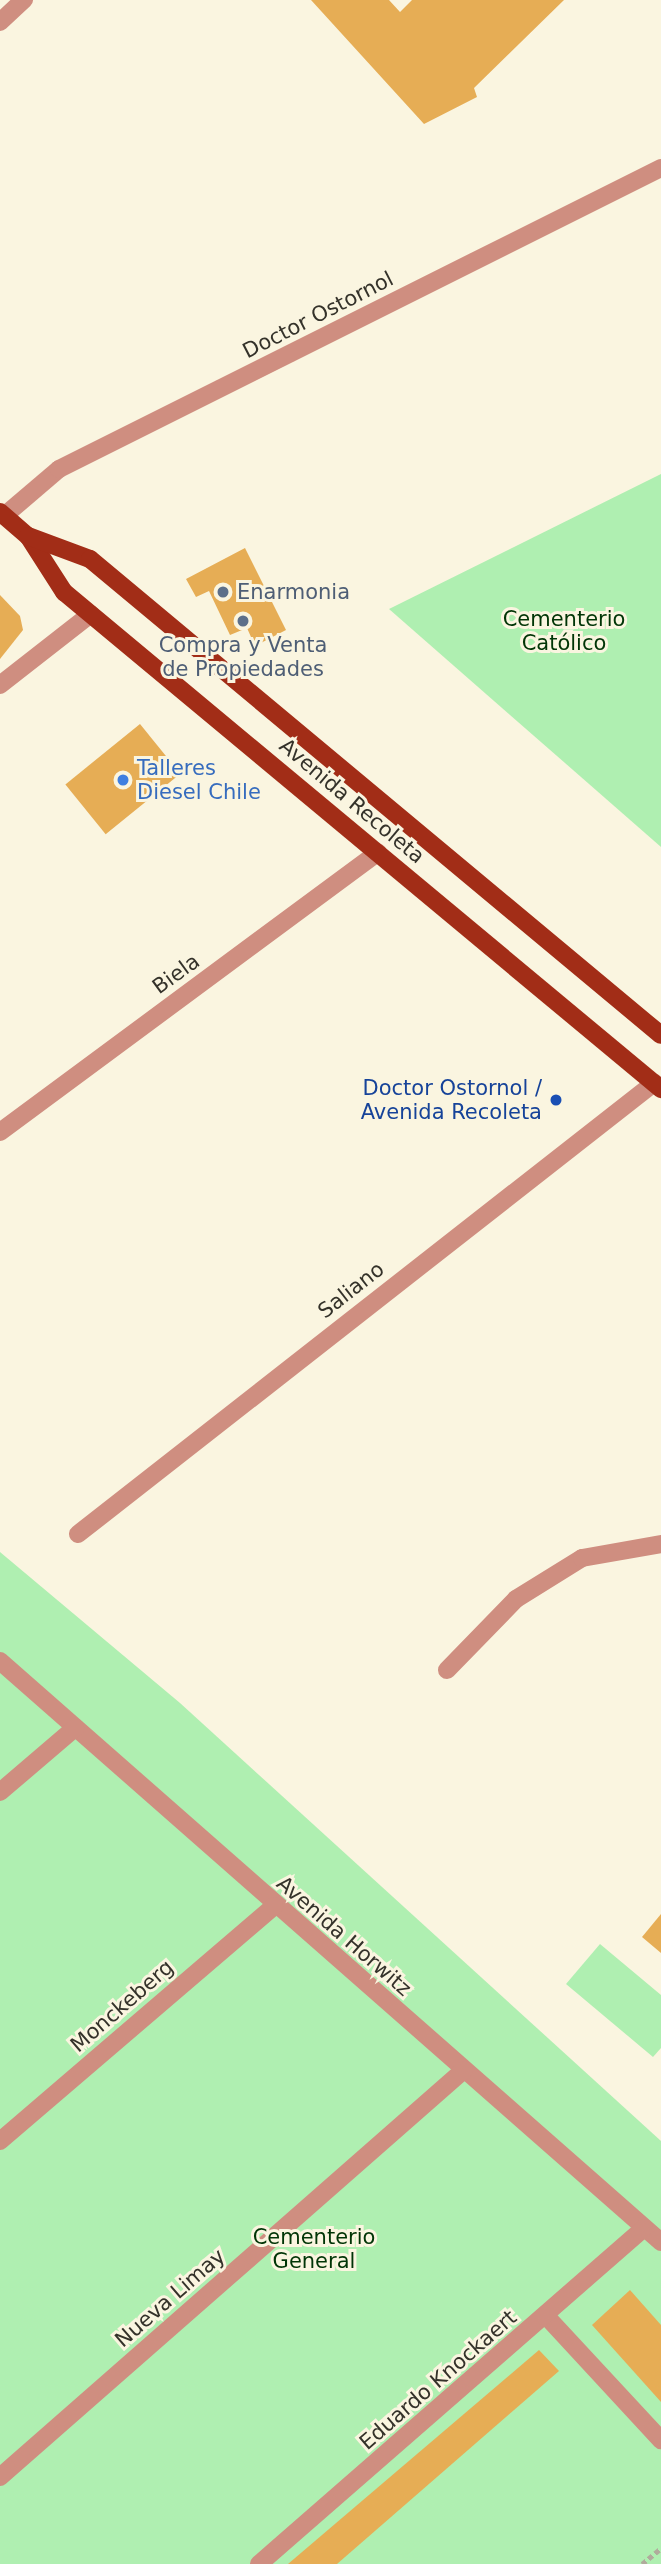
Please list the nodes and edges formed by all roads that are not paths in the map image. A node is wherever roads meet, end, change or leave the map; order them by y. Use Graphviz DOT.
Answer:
graph roads {
  1 [pos="24,0"];
  2 [pos="0,22"];
  3 [pos="661,168"];
  4 [pos="2,514"];
  5 [pos="28,536"];
  6 [pos="90,614"];
  7 [pos="0,685"];
  8 [pos="378,852"];
  9 [pos="661,1035"];
  10 [pos="658,1086"];
  11 [pos="0,1132"];
  12 [pos="78,1534"];
  13 [pos="661,1544"];
  14 [pos="0,1661"];
  15 [pos="447,1670"];
  16 [pos="75,1728"];
  17 [pos="0,1792"];
  18 [pos="274,1906"];
  19 [pos="464,2070"];
  20 [pos="0,2141"];
  21 [pos="644,2228"];
  22 [pos="661,2242"];
  23 [pos="547,2317"];
  24 [pos="661,2440"];
  25 [pos="0,2477"];
  26 [pos="259,2564"];
  1 -- 2 [label="street"];
  3 -- 4 [label="street, Doctor Ostornol"];
  4 -- 5 [label="main road, Avenida Recoleta"];
  5 -- 6 [label="main road, Avenida Recoleta"];
  5 -- 9 [label="main road, Avenida Recoleta"];
  6 -- 7 [label="street"];
  6 -- 8 [label="main road, Avenida Recoleta"];
  8 -- 10 [label="main road, Avenida Recoleta"];
  8 -- 11 [label="street, Biela"];
  10 -- 12 [label="street, Saliano"];
  13 -- 15 [label="street"];
  14 -- 16 [label="street, Avenida Horwitz"];
  16 -- 17 [label="street"];
  16 -- 18 [label="street, Avenida Horwitz"];
  18 -- 19 [label="street, Avenida Horwitz"];
  18 -- 20 [label="street, Monckeberg"];
  19 -- 21 [label="street, Avenida Horwitz"];
  19 -- 25 [label="street, Nueva Limay"];
  21 -- 22 [label="street, Avenida Horwitz"];
  21 -- 23 [label="street, Eduardo Knockaert"];
  23 -- 24 [label="street"];
  23 -- 26 [label="street, Eduardo Knockaert"];
}
